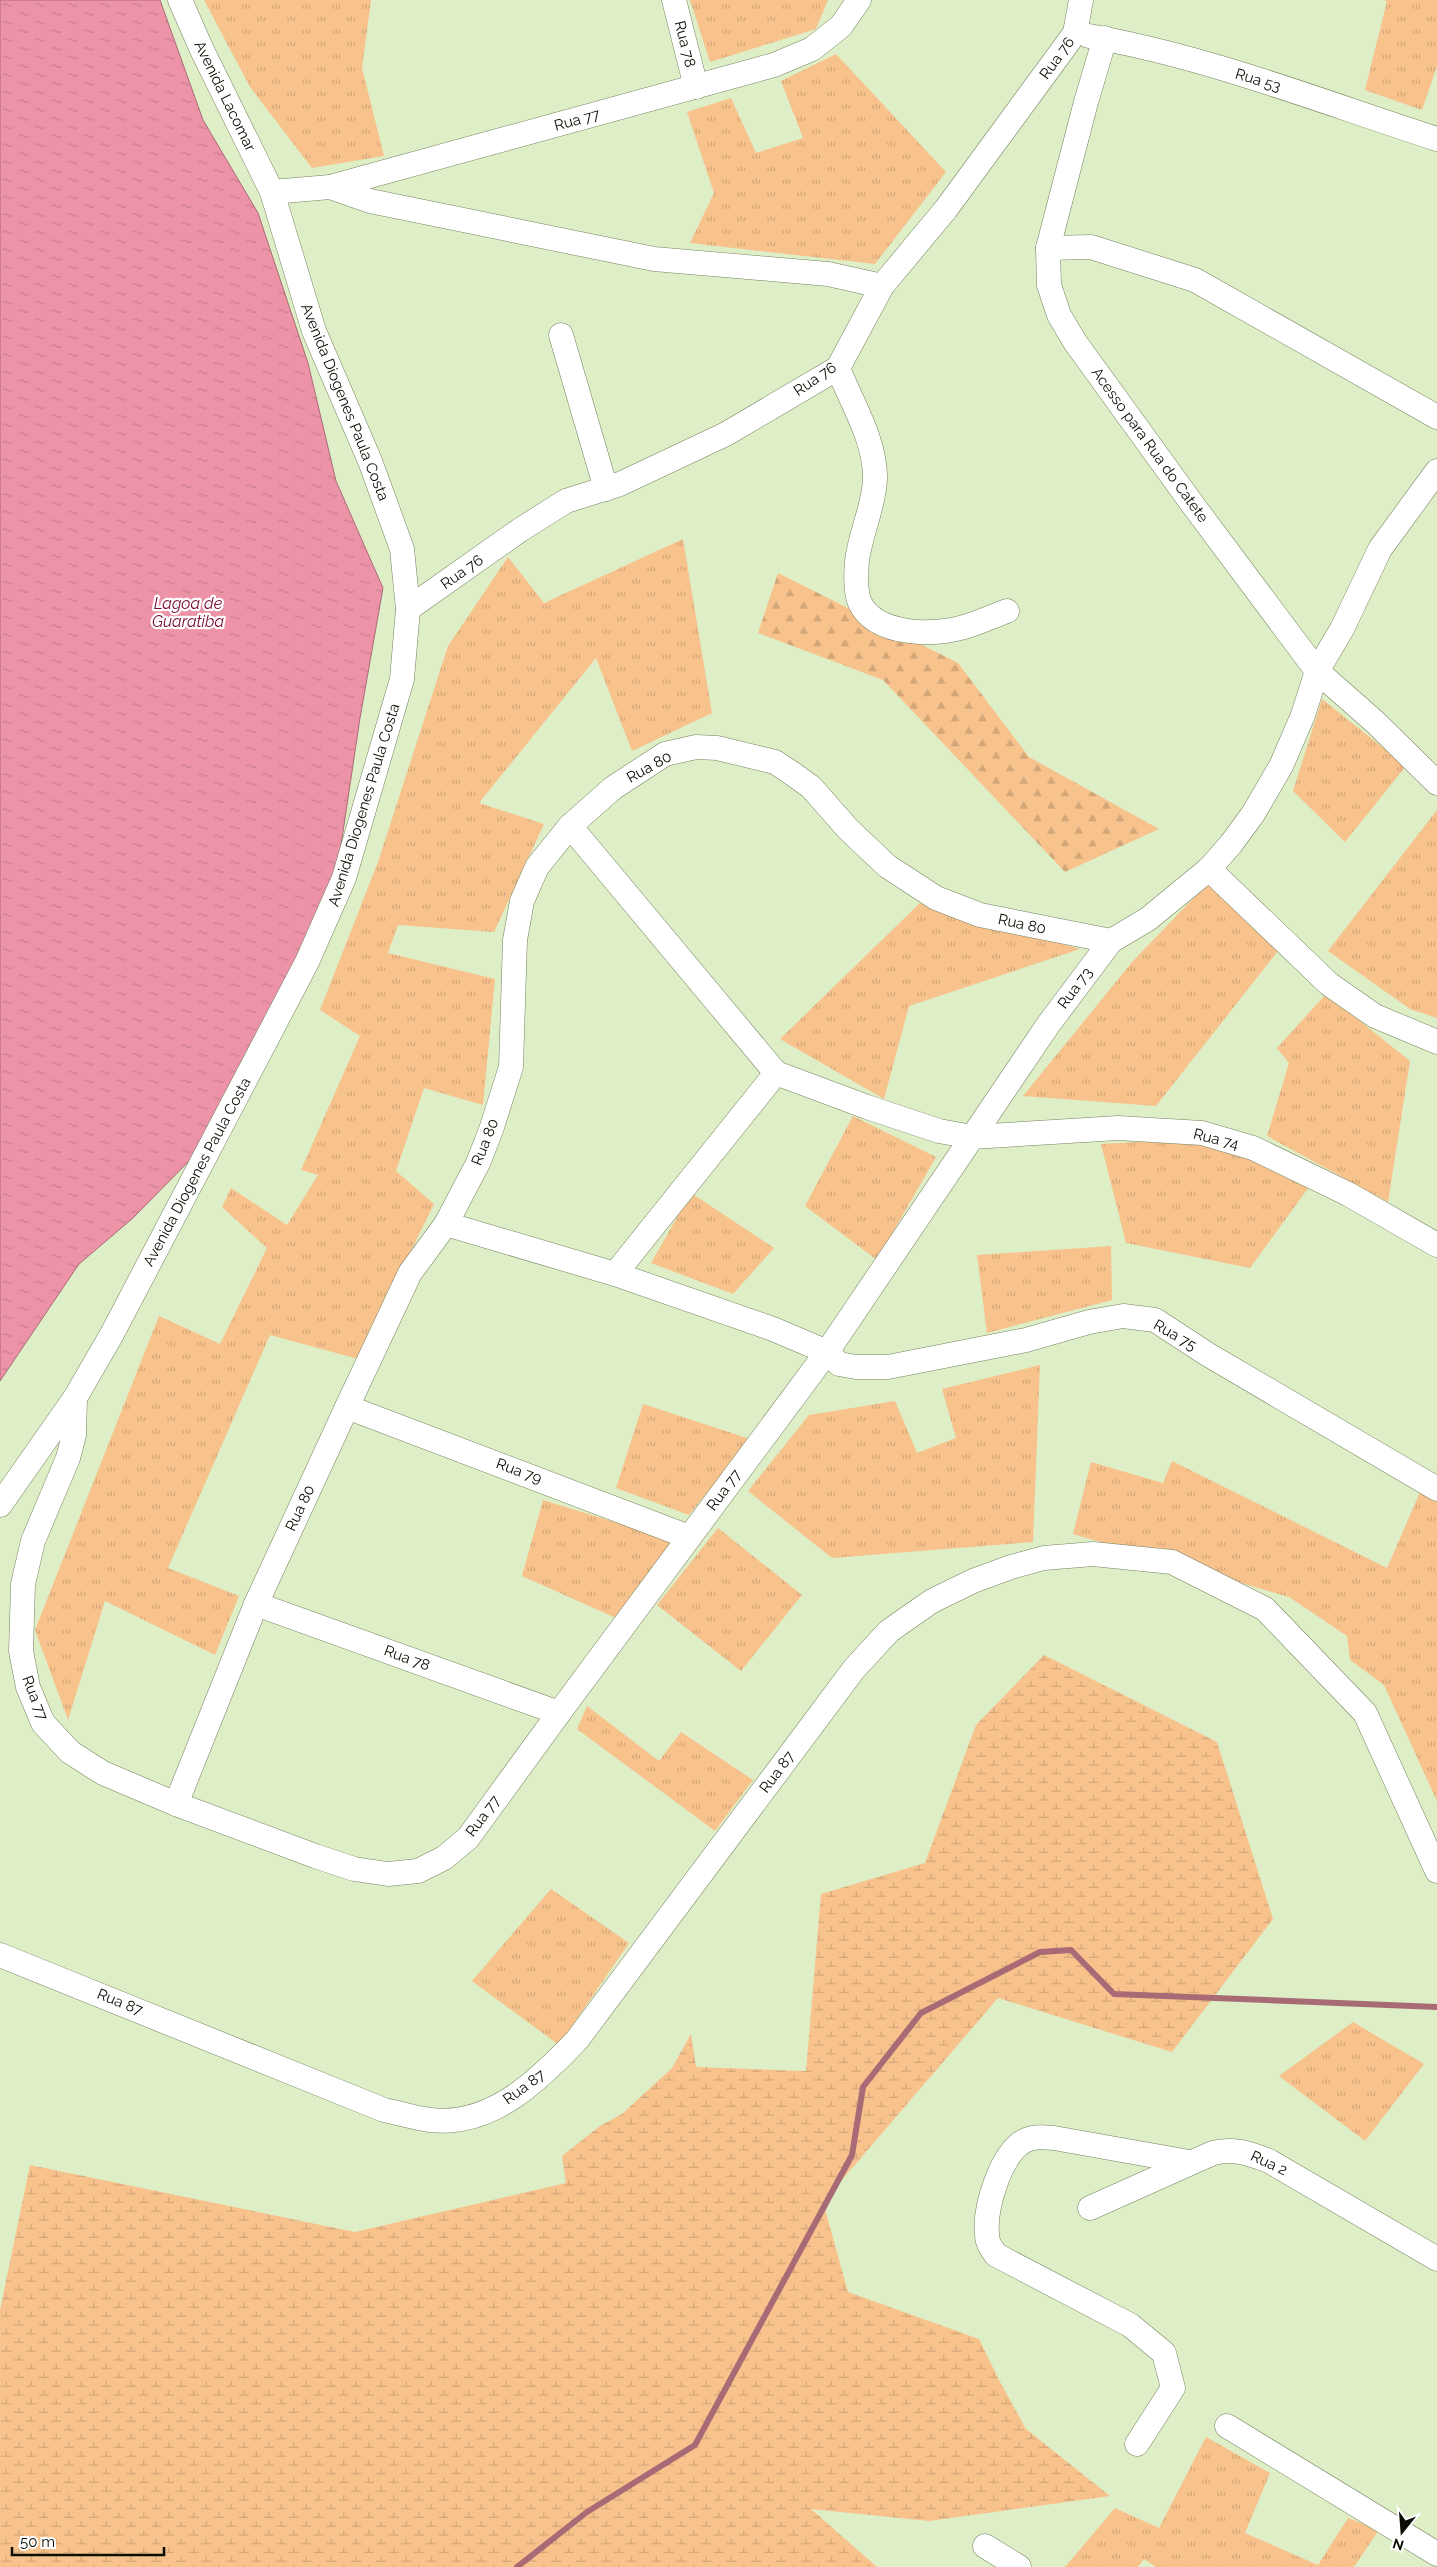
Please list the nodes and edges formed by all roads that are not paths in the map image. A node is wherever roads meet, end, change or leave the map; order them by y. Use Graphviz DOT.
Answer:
graph roads {
  1 [pos="180,0"];
  2 [pos="674,0"];
  3 [pos="859,0"];
  4 [pos="1081,0"];
  5 [pos="1075,33"];
  6 [pos="1105,38"];
  7 [pos="696,87"];
  8 [pos="1437,139"];
  9 [pos="330,187"];
  10 [pos="272,192"];
  11 [pos="1048,248"];
  12 [pos="882,286"];
  13 [pos="561,335"];
  14 [pos="838,368"];
  15 [pos="1437,417"];
  16 [pos="1437,471"];
  17 [pos="606,489"];
  18 [pos="408,609"];
  19 [pos="1007,611"];
  20 [pos="1318,671"];
  21 [pos="1437,782"];
  22 [pos="570,826"];
  23 [pos="1209,869"];
  24 [pos="1111,940"];
  25 [pos="1437,1042"];
  26 [pos="776,1073"];
  27 [pos="972,1137"];
  28 [pos="446,1224"];
  29 [pos="1437,1245"];
  30 [pos="615,1274"];
  31 [pos="827,1352"];
  32 [pos="76,1398"];
  33 [pos="348,1407"];
  34 [pos="1437,1489"];
  35 [pos="0,1505"];
  36 [pos="689,1537"];
  37 [pos="256,1604"];
  38 [pos="559,1712"];
  39 [pos="176,1804"];
  40 [pos="1437,1871"];
  41 [pos="0,1955"];
  42 [pos="1190,2162"];
  43 [pos="1090,2208"];
  44 [pos="1437,2258"];
  45 [pos="1227,2426"];
  46 [pos="1137,2444"];
  47 [pos="985,2546"];
  48 [pos="1437,2554"];
  49 [pos="1019,2567"];
  1 -- 10 [label="street, Avenida Lacomar"];
  2 -- 7 [label="street, Rua 78"];
  3 -- 7 [label="street, Rua 77"];
  4 -- 5 [label="street, Rua 76"];
  5 -- 6 [label="street, Rua 53"];
  5 -- 12 [label="street, Rua 76"];
  6 -- 8 [label="street, Rua 53"];
  6 -- 11 [label="street, Acesso para Rua do Catete"];
  7 -- 9 [label="street, Rua 77"];
  9 -- 10 [label="street, Rua 77"];
  9 -- 12 [label="street"];
  10 -- 18 [label="street, Avenida Diogenes Paula Costa"];
  11 -- 15 [label="street"];
  11 -- 20 [label="street, Acesso para Rua do Catete"];
  12 -- 14 [label="street, Rua 76"];
  13 -- 17 [label="street"];
  14 -- 17 [label="street, Rua 76"];
  14 -- 19 [label="street"];
  16 -- 20 [label="street, Rua 73"];
  17 -- 18 [label="street, Rua 76"];
  18 -- 32 [label="street, Avenida Diogenes Paula Costa"];
  20 -- 21 [label="street, Acesso para Rua do Catete"];
  20 -- 23 [label="street, Rua 73"];
  22 -- 24 [label="street, Rua 80"];
  22 -- 26 [label="street"];
  22 -- 28 [label="street, Rua 80"];
  23 -- 24 [label="street, Rua 73"];
  23 -- 25 [label="street"];
  24 -- 27 [label="street, Rua 73"];
  26 -- 27 [label="street, Rua 74"];
  26 -- 30 [label="street"];
  27 -- 29 [label="street, Rua 74"];
  27 -- 31 [label="street, Rua 77"];
  28 -- 30 [label="street"];
  28 -- 33 [label="street, Rua 80"];
  30 -- 31 [label="street"];
  31 -- 34 [label="street, Rua 75"];
  31 -- 36 [label="street, Rua 77"];
  32 -- 35 [label="street, Avenida Diogenes Paula Costa"];
  32 -- 39 [label="street, Rua 77"];
  33 -- 36 [label="street, Rua 79"];
  33 -- 37 [label="street, Rua 80"];
  36 -- 38 [label="street, Rua 77"];
  37 -- 38 [label="street, Rua 78"];
  37 -- 39 [label="street, Rua 80"];
  38 -- 39 [label="street, Rua 77"];
  40 -- 41 [label="street, Rua 87"];
  42 -- 43 [label="street, Rua 2"];
  42 -- 44 [label="street, Rua 2"];
  42 -- 46 [label="street"];
  45 -- 48 [label="street"];
  47 -- 49 [label="street"];
}
